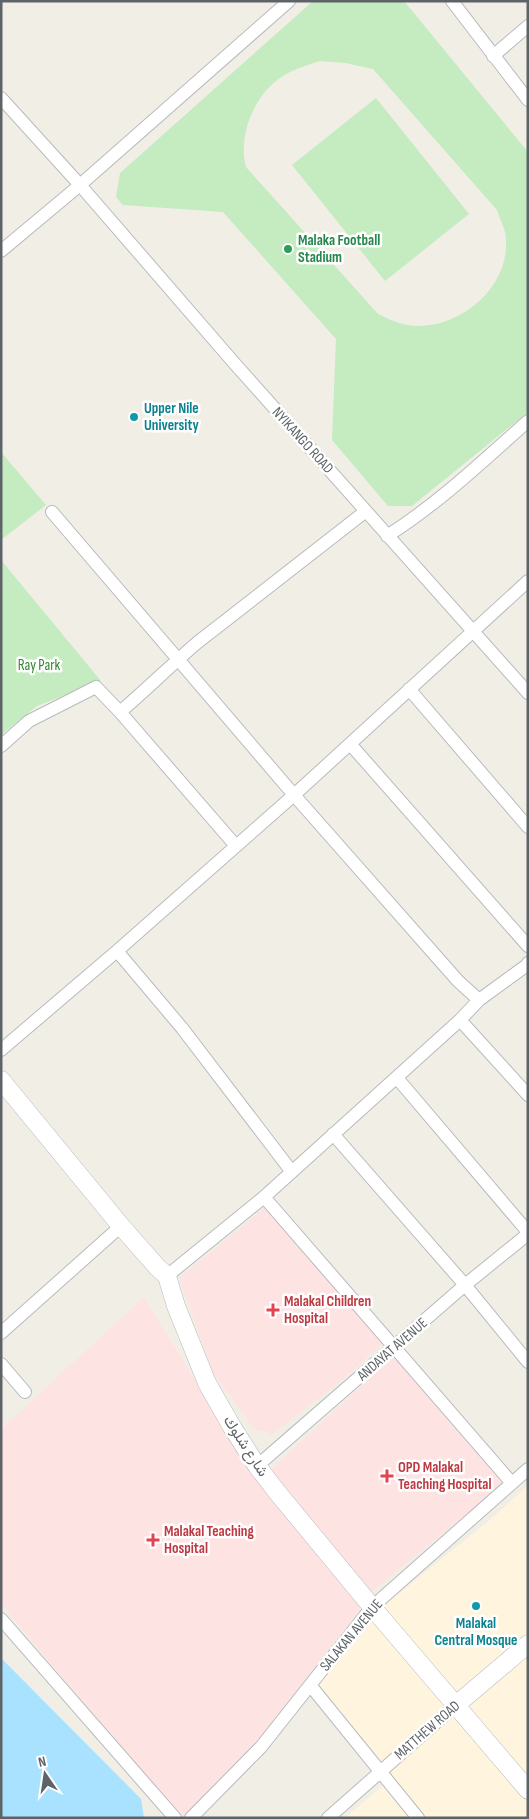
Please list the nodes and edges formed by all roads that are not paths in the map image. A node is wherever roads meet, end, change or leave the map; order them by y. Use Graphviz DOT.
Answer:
graph roads {
  1 [pos="289,1"];
  2 [pos="452,1"];
  3 [pos="528,26"];
  4 [pos="493,56"];
  5 [pos="1,98"];
  6 [pos="528,100"];
  7 [pos="80,185"];
  8 [pos="1,251"];
  9 [pos="528,421"];
  10 [pos="366,511"];
  11 [pos="52,512"];
  12 [pos="388,536"];
  13 [pos="528,581"];
  14 [pos="472,631"];
  15 [pos="178,658"];
  16 [pos="409,689"];
  17 [pos="528,693"];
  18 [pos="120,712"];
  19 [pos="351,745"];
  20 [pos="1,746"];
  21 [pos="294,795"];
  22 [pos="528,827"];
  23 [pos="236,846"];
  24 [pos="528,946"];
  25 [pos="117,951"];
  26 [pos="528,965"];
  27 [pos="480,1000"];
  28 [pos="460,1020"];
  29 [pos="1,1050"];
  30 [pos="397,1078"];
  31 [pos="1,1080"];
  32 [pos="528,1095"];
  33 [pos="333,1134"];
  34 [pos="292,1172"];
  35 [pos="264,1197"];
  36 [pos="121,1226"];
  37 [pos="528,1233"];
  38 [pos="167,1276"];
  39 [pos="465,1285"];
  40 [pos="1,1333"];
  41 [pos="394,1347"];
  42 [pos="528,1362"];
  43 [pos="1,1364"];
  44 [pos="25,1392"];
  45 [pos="257,1466"];
  46 [pos="528,1469"];
  47 [pos="511,1482"];
  48 [pos="372,1606"];
  49 [pos="1,1619"];
  50 [pos="528,1644"];
  51 [pos="310,1685"];
  52 [pos="456,1705"];
  53 [pos="380,1772"];
  54 [pos="528,1790"];
  55 [pos="175,1818"];
  56 [pos="191,1818"];
  57 [pos="328,1818"];
  58 [pos="418,1818"];
  1 -- 7 [label="street"];
  2 -- 4 [label="street"];
  3 -- 4 [label="street"];
  4 -- 6 [label="street"];
  5 -- 7 [label="street, NYIKANGO ROAD"];
  7 -- 8 [label="street"];
  7 -- 10 [label="street, NYIKANGO ROAD"];
  9 -- 12 [label="street"];
  10 -- 12 [label="street, NYIKANGO ROAD"];
  10 -- 15 [label="street"];
  11 -- 15 [label="street"];
  12 -- 14 [label="street, NYIKANGO ROAD"];
  13 -- 14 [label="street"];
  14 -- 16 [label="street"];
  14 -- 17 [label="street, NYIKANGO ROAD"];
  15 -- 18 [label="street"];
  15 -- 21 [label="street"];
  16 -- 19 [label="street"];
  16 -- 22 [label="street"];
  18 -- 20 [label="street"];
  18 -- 23 [label="street"];
  19 -- 21 [label="street"];
  19 -- 24 [label="street"];
  21 -- 23 [label="street"];
  21 -- 27 [label="street"];
  23 -- 25 [label="street"];
  25 -- 29 [label="street"];
  25 -- 34 [label="street"];
  26 -- 27 [label="street"];
  27 -- 28 [label="street"];
  28 -- 30 [label="street"];
  28 -- 32 [label="street"];
  30 -- 33 [label="street"];
  30 -- 37 [label="street"];
  31 -- 36 [label="street, شارع شلوك"];
  33 -- 34 [label="street"];
  33 -- 39 [label="street"];
  34 -- 35 [label="street"];
  35 -- 38 [label="street"];
  35 -- 41 [label="street"];
  36 -- 38 [label="street, شارع شلوك"];
  36 -- 40 [label="street"];
  37 -- 39 [label="street, ANDAYAT AVENUE"];
  38 -- 45 [label="street, شارع شلوك"];
  39 -- 41 [label="street, ANDAYAT AVENUE"];
  39 -- 42 [label="street"];
  41 -- 45 [label="street, ANDAYAT AVENUE"];
  41 -- 47 [label="street"];
  43 -- 44 [label="street"];
  45 -- 48 [label="street, شارع شلوك"];
  46 -- 47 [label="street, SALAKAN AVENUE"];
  47 -- 48 [label="street, SALAKAN AVENUE"];
  48 -- 51 [label="street, SALAKAN AVENUE"];
  48 -- 52 [label="street, شارع شلوك"];
  49 -- 55 [label="street"];
  50 -- 52 [label="street, MATTHEW ROAD"];
  51 -- 53 [label="street"];
  51 -- 56 [label="street, SALAKAN AVENUE"];
  52 -- 53 [label="street, MATTHEW ROAD"];
  52 -- 54 [label="street, شارع شلوك"];
  53 -- 57 [label="street, MATTHEW ROAD"];
  53 -- 58 [label="street"];
}
